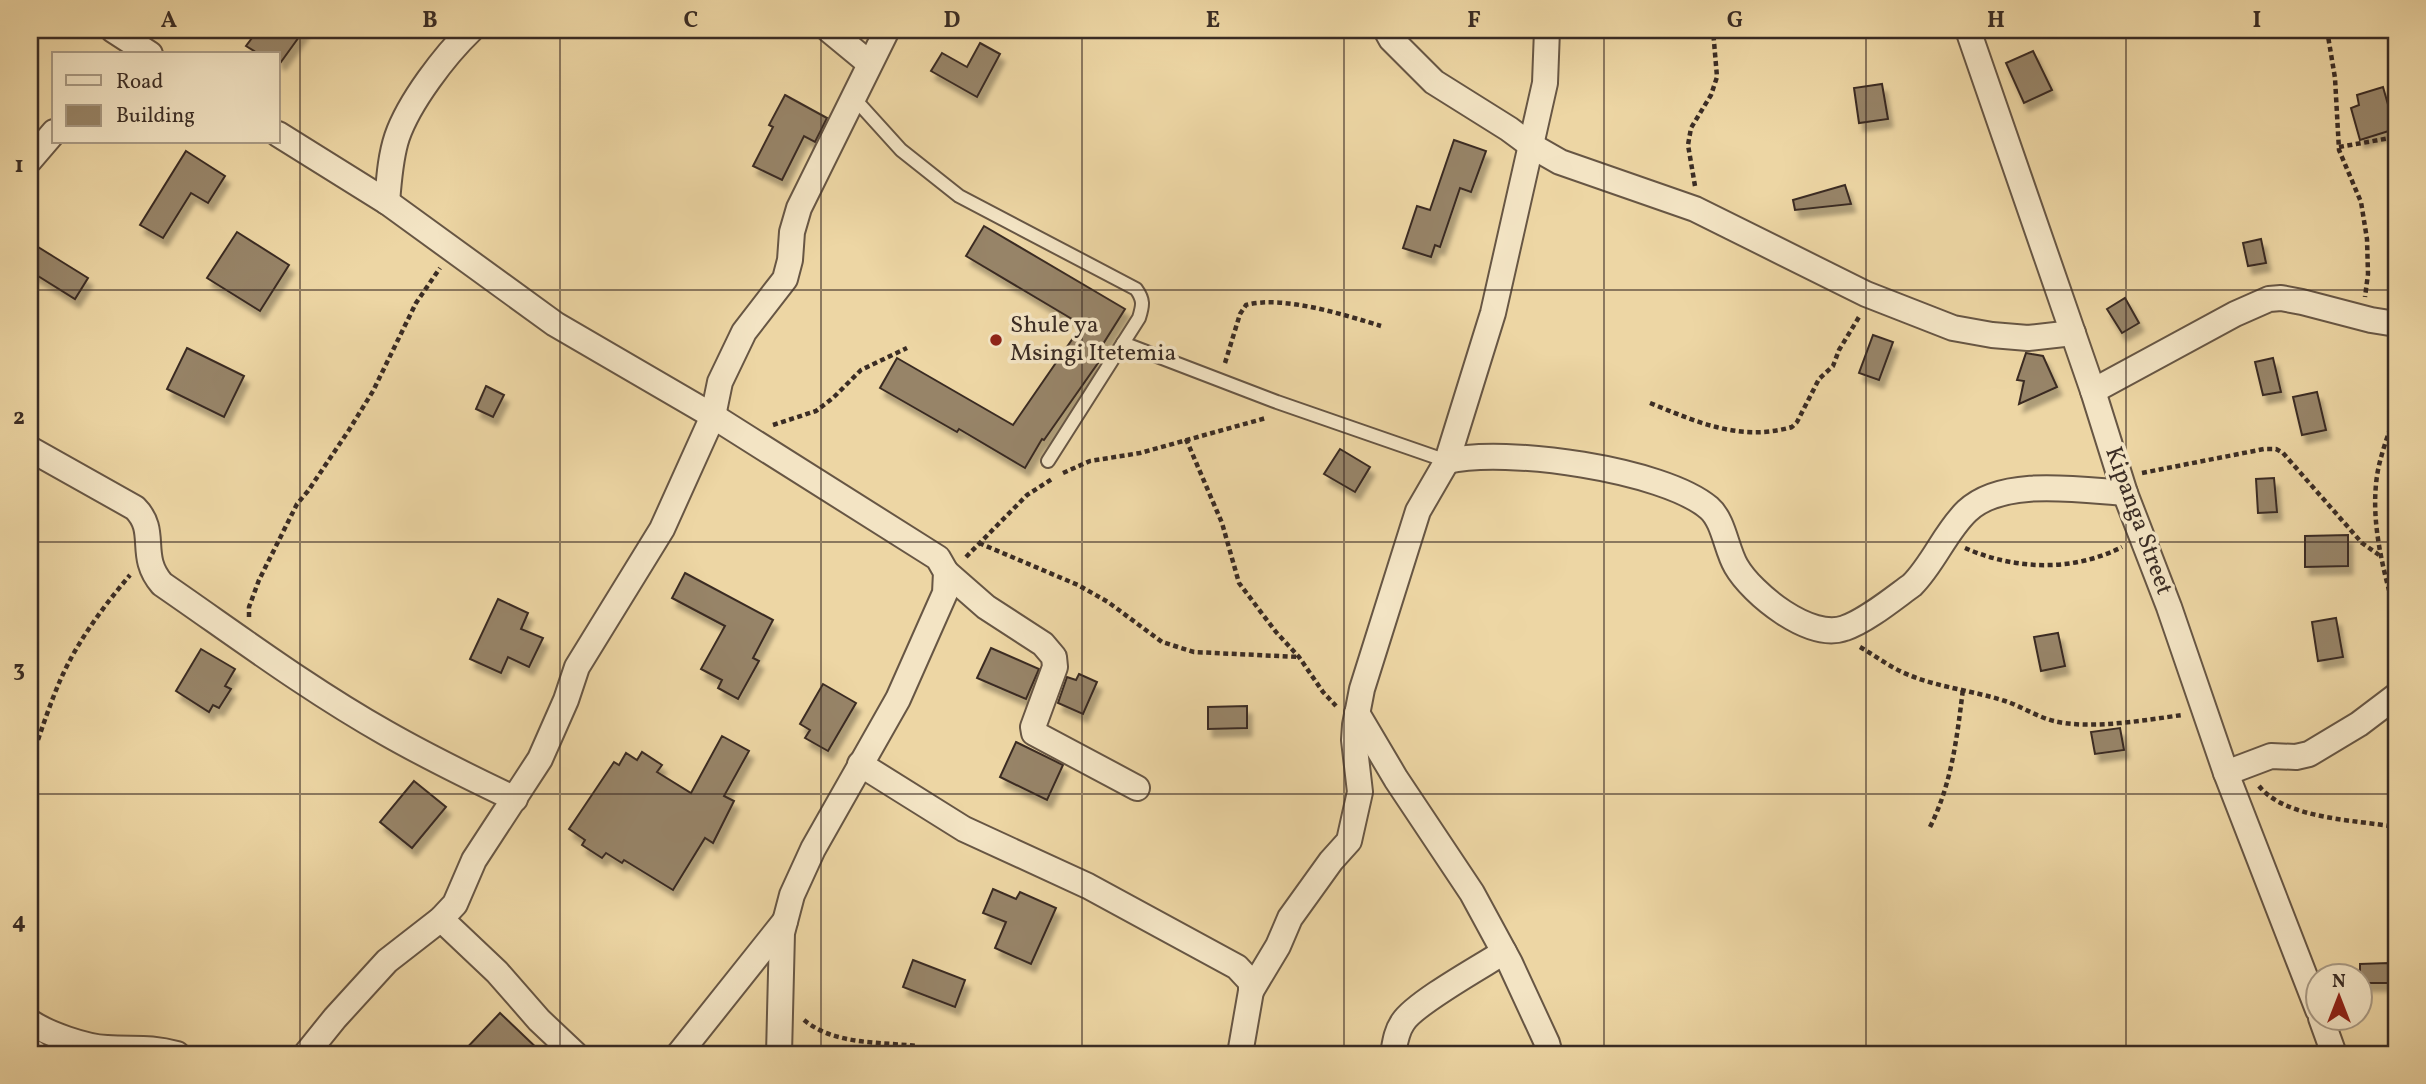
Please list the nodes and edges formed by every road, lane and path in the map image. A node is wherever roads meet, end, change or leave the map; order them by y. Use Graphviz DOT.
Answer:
graph roads {
  1 [pos="471,30"];
  2 [pos="829,30"];
  3 [pos="887,30"];
  4 [pos="1386,30"];
  5 [pos="1547,30"];
  6 [pos="1713,30"];
  7 [pos="1968,30"];
  8 [pos="2327,30"];
  9 [pos="869,63"];
  10 [pos="853,97"];
  11 [pos="52,134"];
  12 [pos="280,135"];
  13 [pos="2396,137"];
  14 [pos="1532,146"];
  15 [pos="2339,147"];
  16 [pos="30,160"];
  17 [pos="387,202"];
  18 [pos="1695,209"];
  19 [pos="453,250"];
  20 [pos="1875,297"];
  21 [pos="2363,318"];
  22 [pos="2396,324"];
  23 [pos="1381,326"];
  24 [pos="2073,333"];
  25 [pos="1123,344"];
  26 [pos="907,348"];
  27 [pos="1219,380"];
  28 [pos="2093,391"];
  29 [pos="1650,403"];
  30 [pos="2396,412"];
  31 [pos="1277,419"];
  32 [pos="721,421"];
  33 [pos="1186,439"];
  34 [pos="30,449"];
  35 [pos="1048,461"];
  36 [pos="1447,461"];
  37 [pos="2123,485"];
  38 [pos="2142,537"];
  39 [pos="1945,539"];
  40 [pos="979,543"];
  41 [pos="148,554"];
  42 [pos="2379,555"];
  43 [pos="948,574"];
  44 [pos="2396,616"];
  45 [pos="1833,630"];
  46 [pos="252,646"];
  47 [pos="1299,657"];
  48 [pos="1963,689"];
  49 [pos="2396,696"];
  50 [pos="2205,712"];
  51 [pos="1356,720"];
  52 [pos="30,764"];
  53 [pos="860,764"];
  54 [pos="2235,769"];
  55 [pos="1137,788"];
  56 [pos="515,799"];
  57 [pos="1930,827"];
  58 [pos="2396,827"];
  59 [pos="442,919"];
  60 [pos="785,920"];
  61 [pos="1504,952"];
  62 [pos="2304,969"];
  63 [pos="1251,991"];
  64 [pos="779,999"];
  65 [pos="30,1022"];
  66 [pos="2326,1032"];
  67 [pos="918,1046"];
  68 [pos="30,1050"];
  69 [pos="36,1054"];
  70 [pos="177,1054"];
  71 [pos="306,1054"];
  72 [pos="575,1054"];
  73 [pos="678,1054"];
  74 [pos="779,1054"];
  75 [pos="1240,1054"];
  76 [pos="1393,1054"];
  77 [pos="1550,1054"];
  78 [pos="2334,1054"];
  1 -- 17 [label="street"];
  2 -- 9 [label="street"];
  3 -- 9 [label="street"];
  4 -- 14 [label="street"];
  5 -- 14 [label="street"];
  6 -- 18 [label="path"];
  7 -- 24 [label="street, Kipanga Street"];
  8 -- 15 [label="path"];
  9 -- 10 [label="street"];
  10 -- 25 [label="lane"];
  10 -- 32 [label="street"];
  11 -- 16 [label="street"];
  12 -- 17 [label="street"];
  13 -- 15 [label="path"];
  14 -- 18 [label="street"];
  14 -- 36 [label="street"];
  15 -- 21 [label="path"];
  17 -- 19 [label="street"];
  18 -- 20 [label="street"];
  19 -- 32 [label="street"];
  19 -- 46 [label="path"];
  20 -- 24 [label="street"];
  20 -- 29 [label="path"];
  21 -- 22 [label="street"];
  21 -- 28 [label="street"];
  23 -- 27 [label="path"];
  24 -- 28 [label="street, Kipanga Street"];
  25 -- 27 [label="lane"];
  25 -- 35 [label="lane"];
  26 -- 32 [label="path"];
  27 -- 36 [label="lane"];
  28 -- 37 [label="street, Kipanga Street"];
  30 -- 42 [label="path"];
  31 -- 33 [label="path"];
  32 -- 43 [label="street"];
  32 -- 56 [label="street"];
  33 -- 40 [label="path"];
  33 -- 47 [label="path"];
  34 -- 41 [label="street"];
  36 -- 45 [label="street"];
  36 -- 51 [label="street"];
  37 -- 38 [label="street, Kipanga Street"];
  37 -- 39 [label="street"];
  37 -- 42 [label="path"];
  38 -- 39 [label="path"];
  38 -- 50 [label="street, Kipanga Street"];
  39 -- 45 [label="street"];
  40 -- 43 [label="path"];
  40 -- 47 [label="path"];
  41 -- 46 [label="street"];
  41 -- 52 [label="path"];
  42 -- 44 [label="path"];
  43 -- 53 [label="street"];
  43 -- 55 [label="street"];
  45 -- 48 [label="path"];
  46 -- 56 [label="street"];
  47 -- 51 [label="path"];
  48 -- 50 [label="path"];
  48 -- 57 [label="path"];
  49 -- 54 [label="street"];
  50 -- 54 [label="street, Kipanga Street"];
  51 -- 61 [label="street"];
  51 -- 63 [label="street"];
  53 -- 60 [label="street"];
  53 -- 63 [label="street"];
  54 -- 58 [label="path"];
  54 -- 62 [label="street, Kipanga Street"];
  56 -- 59 [label="street"];
  59 -- 71 [label="street"];
  59 -- 72 [label="street"];
  60 -- 64 [label="street"];
  60 -- 73 [label="street"];
  61 -- 76 [label="street"];
  61 -- 77 [label="street"];
  63 -- 75 [label="street"];
  64 -- 67 [label="path"];
  64 -- 74 [label="street"];
  65 -- 70 [label="street"];
  66 -- 78 [label="street"];
  68 -- 69 [label="street"];
}
